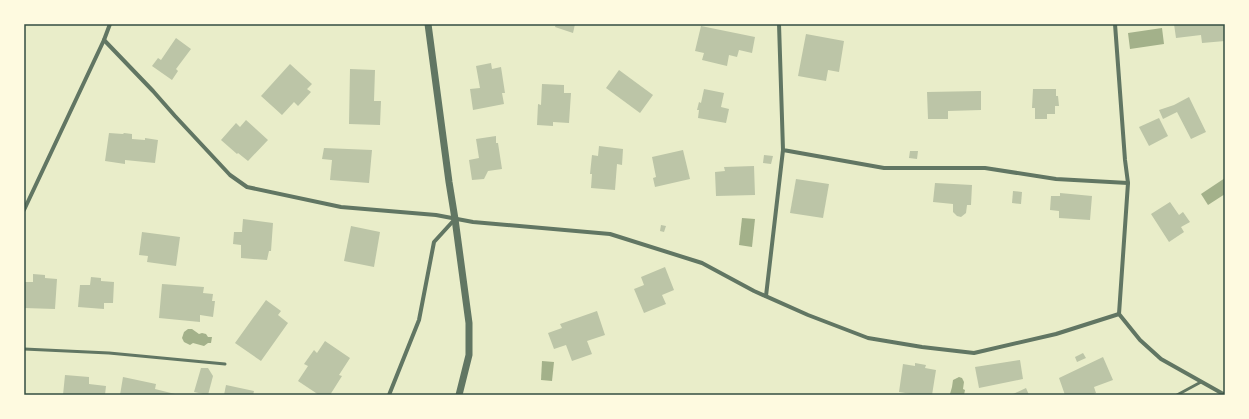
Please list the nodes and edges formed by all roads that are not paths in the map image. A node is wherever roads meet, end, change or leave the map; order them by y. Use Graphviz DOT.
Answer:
graph roads {
  1 [pos="110,24"];
  2 [pos="428,24"];
  3 [pos="779,24"];
  4 [pos="1115,24"];
  5 [pos="104,40"];
  6 [pos="783,150"];
  7 [pos="1128,183"];
  8 [pos="24,210"];
  9 [pos="455,219"];
  10 [pos="766,296"];
  11 [pos="1119,314"];
  12 [pos="24,349"];
  13 [pos="225,364"];
  14 [pos="1201,382"];
  15 [pos="389,395"];
  16 [pos="459,395"];
  17 [pos="1177,395"];
  18 [pos="1225,395"];
  1 -- 5 [label="street"];
  2 -- 9 [label="street"];
  3 -- 6 [label="street"];
  4 -- 7 [label="street"];
  5 -- 8 [label="street"];
  5 -- 9 [label="street"];
  6 -- 7 [label="street"];
  6 -- 10 [label="street"];
  7 -- 11 [label="street"];
  9 -- 10 [label="street"];
  9 -- 15 [label="street"];
  9 -- 16 [label="street"];
  10 -- 11 [label="street"];
  11 -- 14 [label="street"];
  12 -- 13 [label="lane"];
  14 -- 17 [label="lane"];
  14 -- 18 [label="street"];
}
